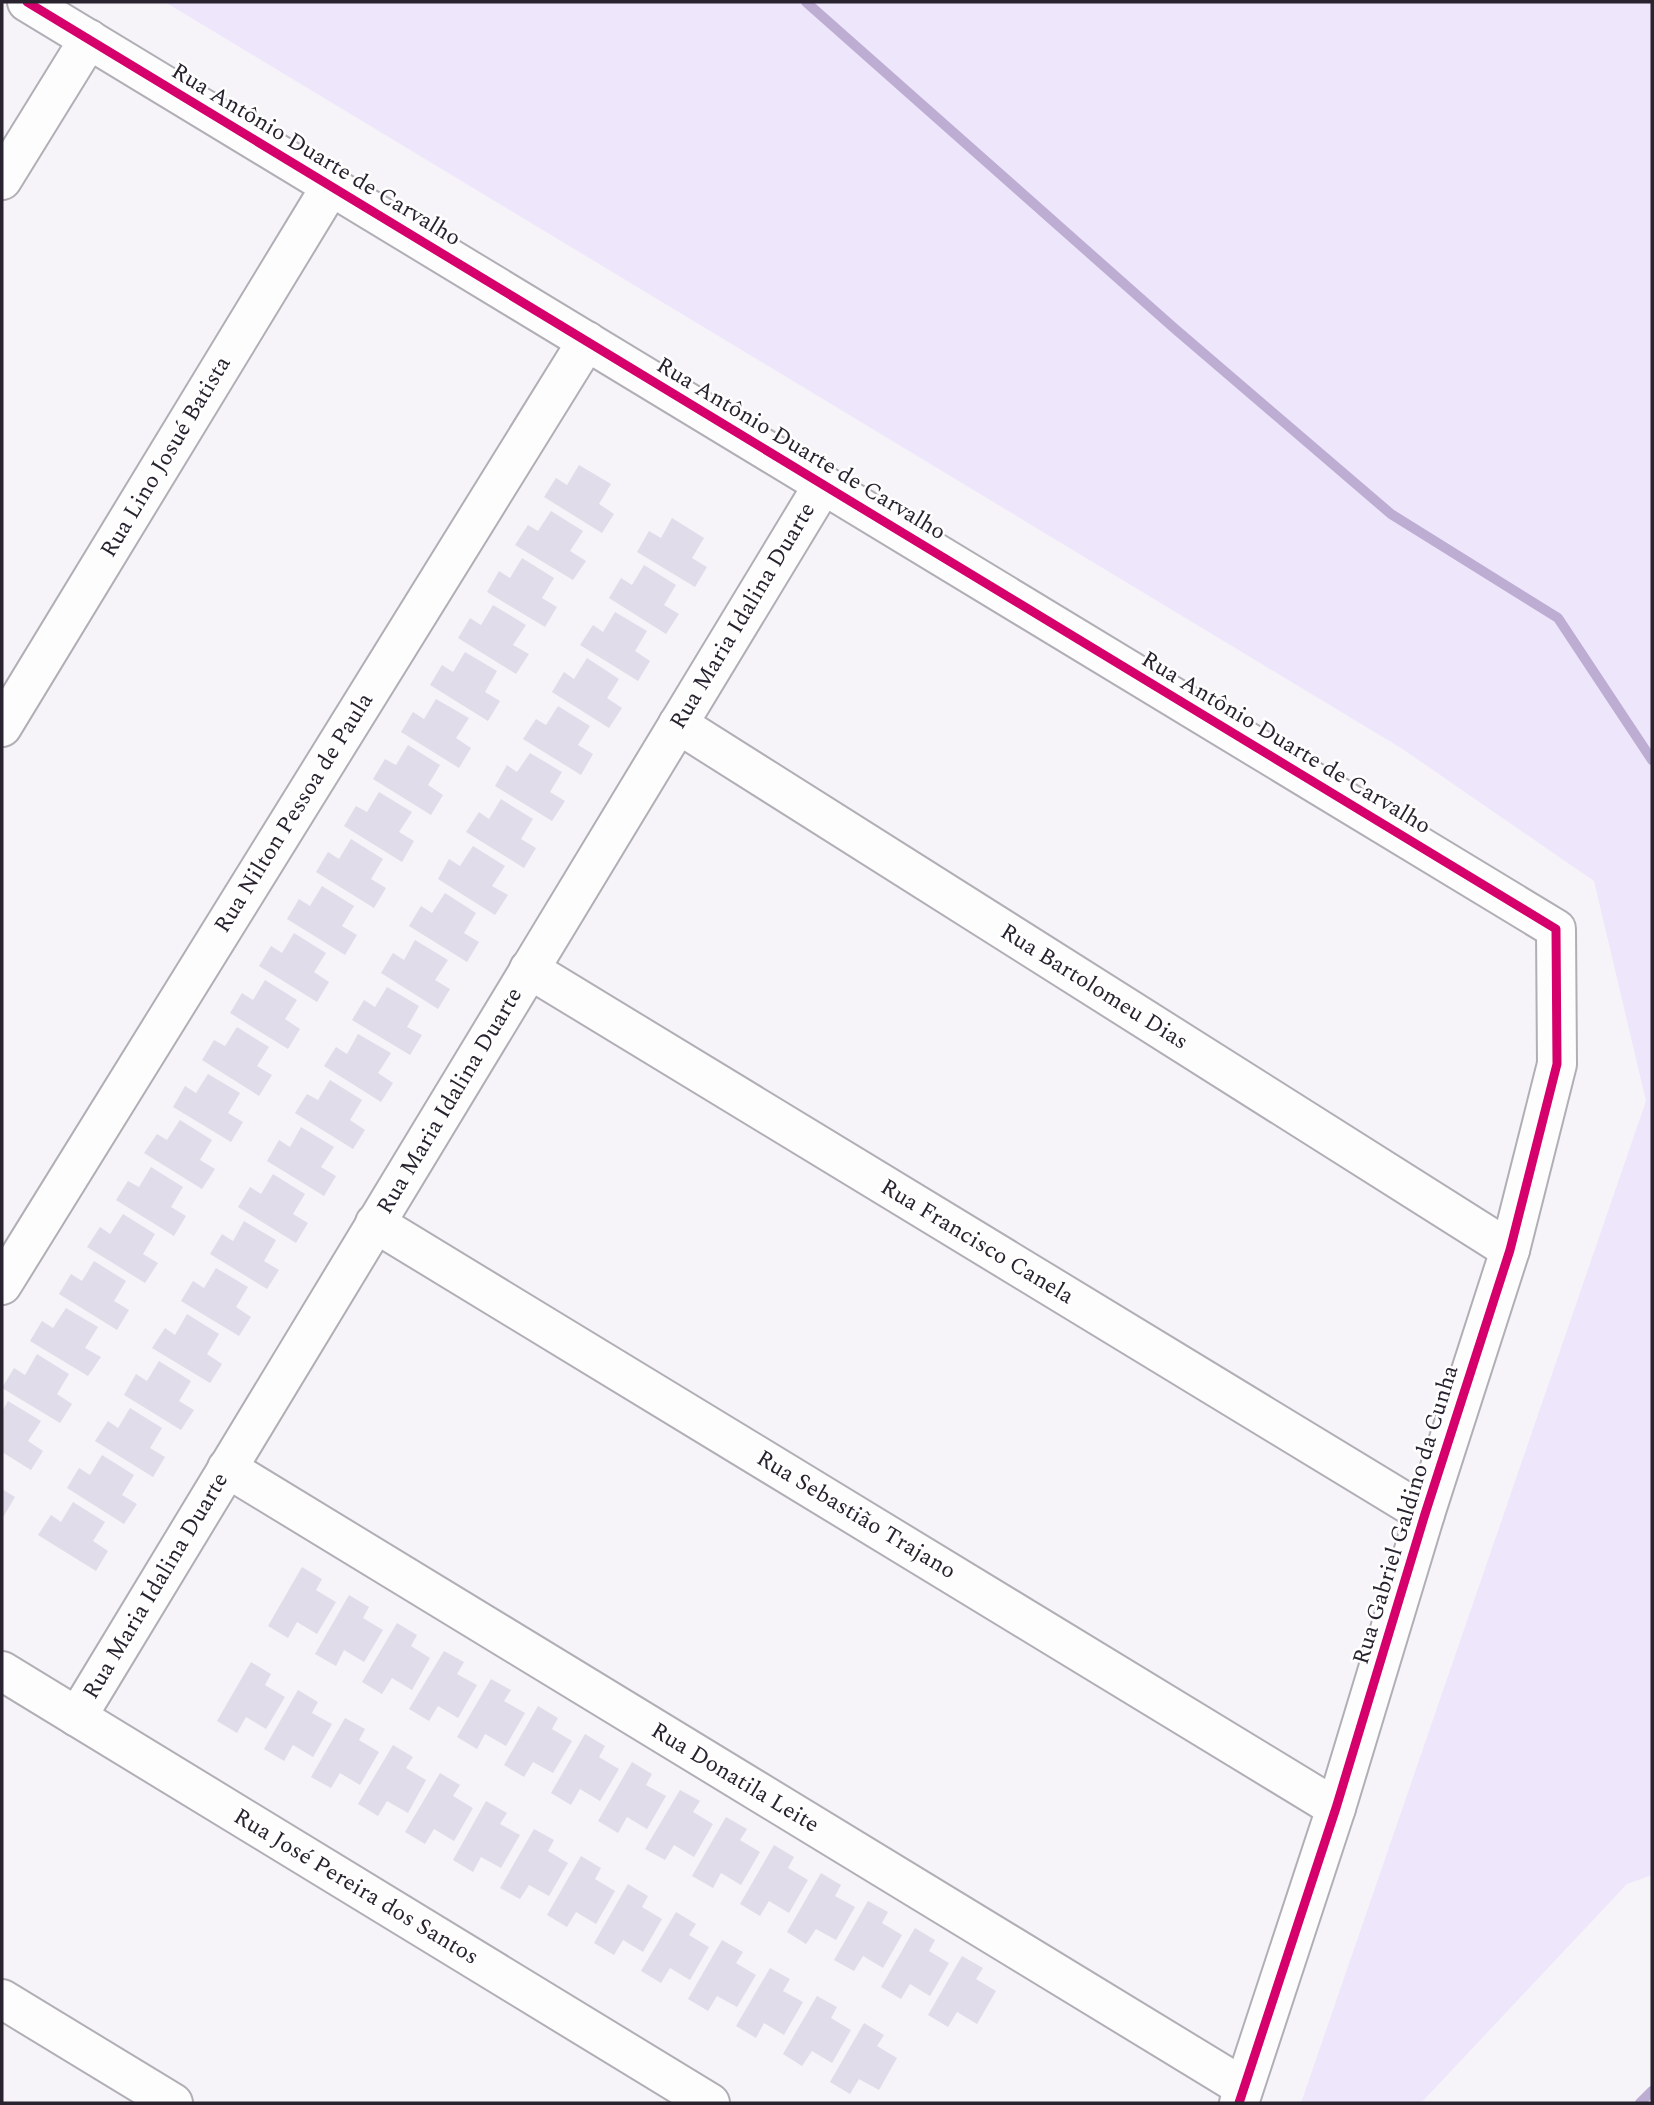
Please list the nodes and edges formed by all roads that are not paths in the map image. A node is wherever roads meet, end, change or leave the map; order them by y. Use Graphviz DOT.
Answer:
graph roads {
  1 [pos="27,2"];
  2 [pos="89,39"];
  3 [pos="2,180"];
  4 [pos="331,186"];
  5 [pos="587,341"];
  6 [pos="822,485"];
  7 [pos="678,724"];
  8 [pos="2,727"];
  9 [pos="1556,929"];
  10 [pos="529,969"];
  11 [pos="375,1223"];
  12 [pos="1510,1250"];
  13 [pos="2,1285"];
  14 [pos="227,1468"];
  15 [pos="1425,1514"];
  16 [pos="3,1673"];
  17 [pos="77,1717"];
  18 [pos="1336,1808"];
  19 [pos="2,1999"];
  20 [pos="1241,2095"];
  21 [pos="173,2103"];
  22 [pos="710,2103"];
  1 -- 2 [label="street, Rua Antônio Duarte de Carvalho"];
  2 -- 3 [label="street"];
  2 -- 4 [label="street, Rua Antônio Duarte de Carvalho"];
  4 -- 5 [label="street, Rua Antônio Duarte de Carvalho"];
  4 -- 8 [label="street, Rua Lino Josué Batista"];
  5 -- 6 [label="street, Rua Antônio Duarte de Carvalho"];
  5 -- 13 [label="street, Rua Nilton Pessoa de Paula"];
  6 -- 7 [label="street, Rua Maria Idalina Duarte"];
  6 -- 9 [label="street, Rua Antônio Duarte de Carvalho"];
  7 -- 10 [label="street, Rua Maria Idalina Duarte"];
  7 -- 12 [label="street, Rua Bartolomeu Dias"];
  9 -- 12 [label="street, Rua Gabriel Galdino da Cunha"];
  10 -- 11 [label="street, Rua Maria Idalina Duarte"];
  10 -- 15 [label="street, Rua Francisco Canela"];
  11 -- 14 [label="street, Rua Maria Idalina Duarte"];
  11 -- 18 [label="street, Rua Sebastião Trajano"];
  12 -- 15 [label="street, Rua Gabriel Galdino da Cunha"];
  14 -- 17 [label="street, Rua Maria Idalina Duarte"];
  14 -- 20 [label="street, Rua Donatila Leite"];
  15 -- 18 [label="street, Rua Gabriel Galdino da Cunha"];
  16 -- 17 [label="street, Rua José Pereira dos Santos"];
  17 -- 22 [label="street, Rua José Pereira dos Santos"];
  18 -- 20 [label="street, Rua Gabriel Galdino da Cunha"];
  19 -- 21 [label="street"];
}
